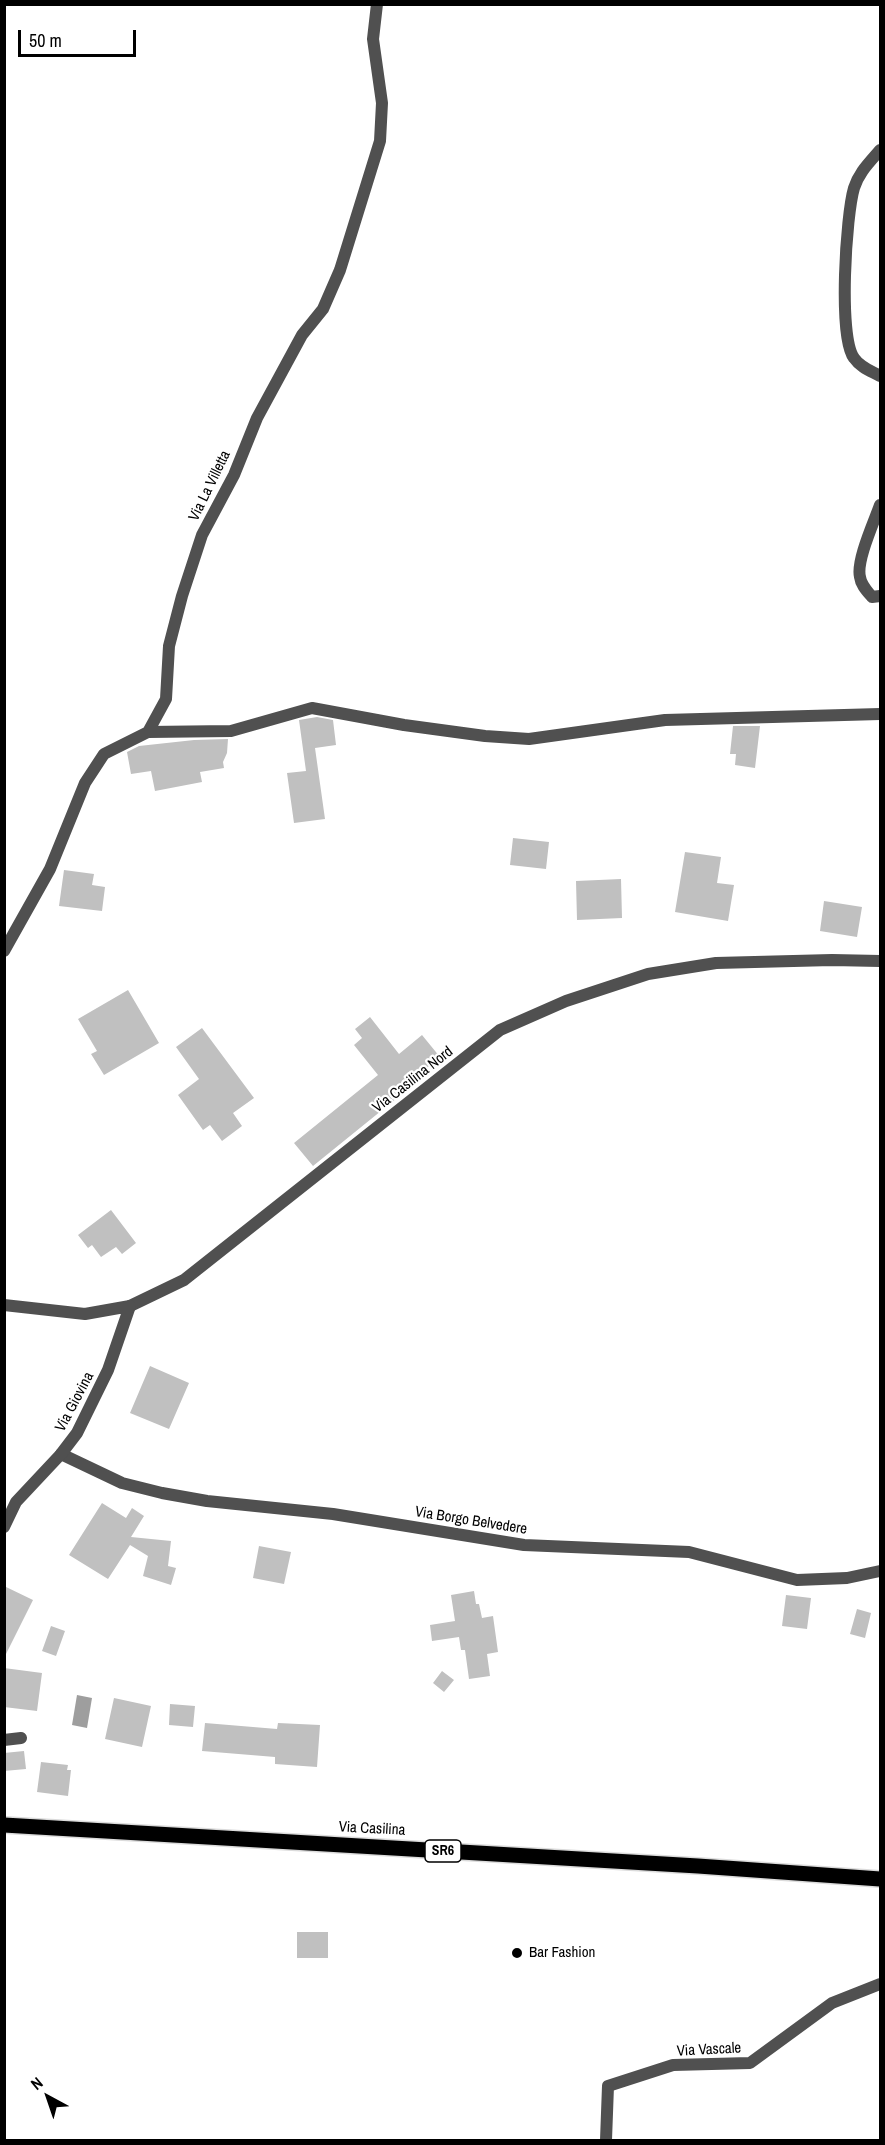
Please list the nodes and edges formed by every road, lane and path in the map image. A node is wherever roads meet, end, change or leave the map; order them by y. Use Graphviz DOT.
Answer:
graph roads {
  1 [pos="377,4"];
  2 [pos="880,150"];
  3 [pos="880,376"];
  4 [pos="880,505"];
  5 [pos="880,596"];
  6 [pos="880,714"];
  7 [pos="148,732"];
  8 [pos="4,951"];
  9 [pos="880,961"];
  10 [pos="4,1305"];
  11 [pos="130,1306"];
  12 [pos="62,1454"];
  13 [pos="4,1527"];
  14 [pos="880,1571"];
  15 [pos="21,1738"];
  16 [pos="4,1740"];
  17 [pos="4,1826"];
  18 [pos="880,1879"];
  19 [pos="880,1984"];
  20 [pos="606,2140"];
  1 -- 7 [label="street, Via La Villetta"];
  2 -- 3 [label="street"];
  4 -- 5 [label="street"];
  6 -- 7 [label="street"];
  7 -- 8 [label="street"];
  9 -- 11 [label="street, Via Casilina Nord"];
  10 -- 11 [label="street, Via Casilina Nord"];
  11 -- 12 [label="street, Via Giovina"];
  12 -- 13 [label="street, Via Giovina"];
  12 -- 14 [label="street, Via Borgo Belvedere"];
  15 -- 16 [label="street"];
  17 -- 18 [label="main road, Via Casilina / SR6"];
  19 -- 20 [label="street, Via Vascale"];
}
